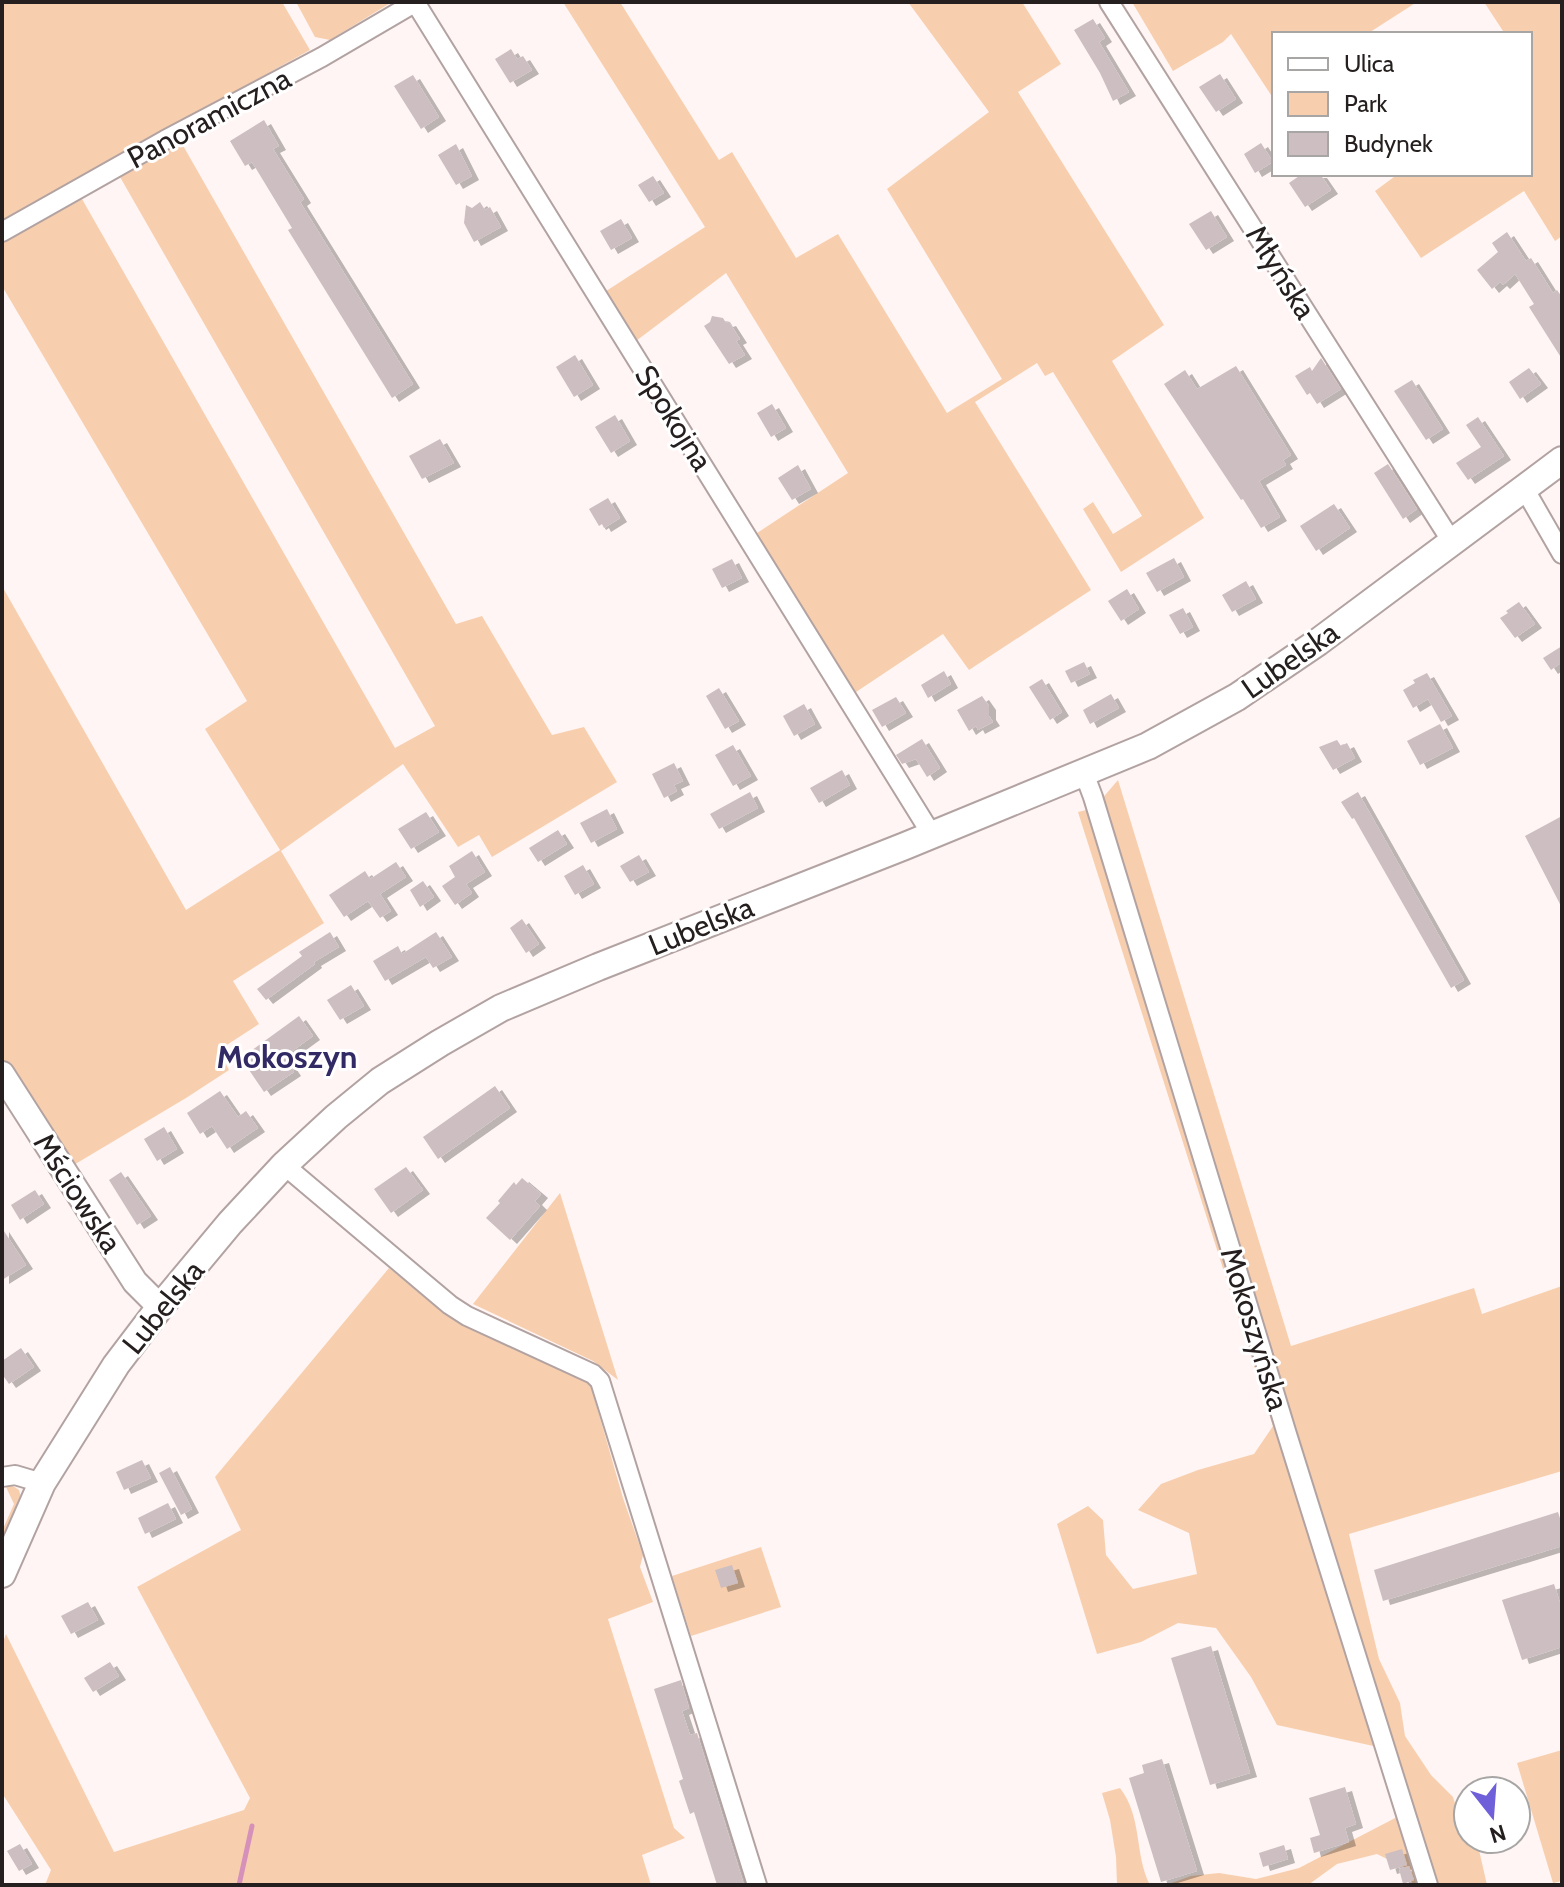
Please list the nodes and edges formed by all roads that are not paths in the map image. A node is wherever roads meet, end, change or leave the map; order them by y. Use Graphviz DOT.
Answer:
graph roads {
  1 [pos="416,2"];
  2 [pos="1109,2"];
  3 [pos="2,232"];
  4 [pos="1562,460"];
  5 [pos="1524,488"];
  6 [pos="1452,542"];
  7 [pos="1562,554"];
  8 [pos="1084,773"];
  9 [pos="932,835"];
  10 [pos="2,1074"];
  11 [pos="284,1165"];
  12 [pos="160,1307"];
  13 [pos="2,1477"];
  14 [pos="42,1483"];
  15 [pos="2,1574"];
  16 [pos="757,1885"];
  17 [pos="1428,1885"];
  1 -- 3 [label="street, Panoramiczna"];
  1 -- 9 [label="street, Spokojna"];
  2 -- 6 [label="street, Młyńska"];
  4 -- 5 [label="main road, Lubelska"];
  5 -- 6 [label="main road, Lubelska"];
  5 -- 7 [label="street"];
  6 -- 8 [label="main road, Lubelska"];
  8 -- 9 [label="main road, Lubelska"];
  8 -- 17 [label="street, Mokoszyńska"];
  9 -- 11 [label="main road, Lubelska"];
  10 -- 12 [label="street, Mściowska"];
  11 -- 12 [label="main road, Lubelska"];
  11 -- 16 [label="street"];
  12 -- 14 [label="main road, Lubelska"];
  13 -- 14 [label="street"];
  14 -- 15 [label="main road, Lubelska"];
}
